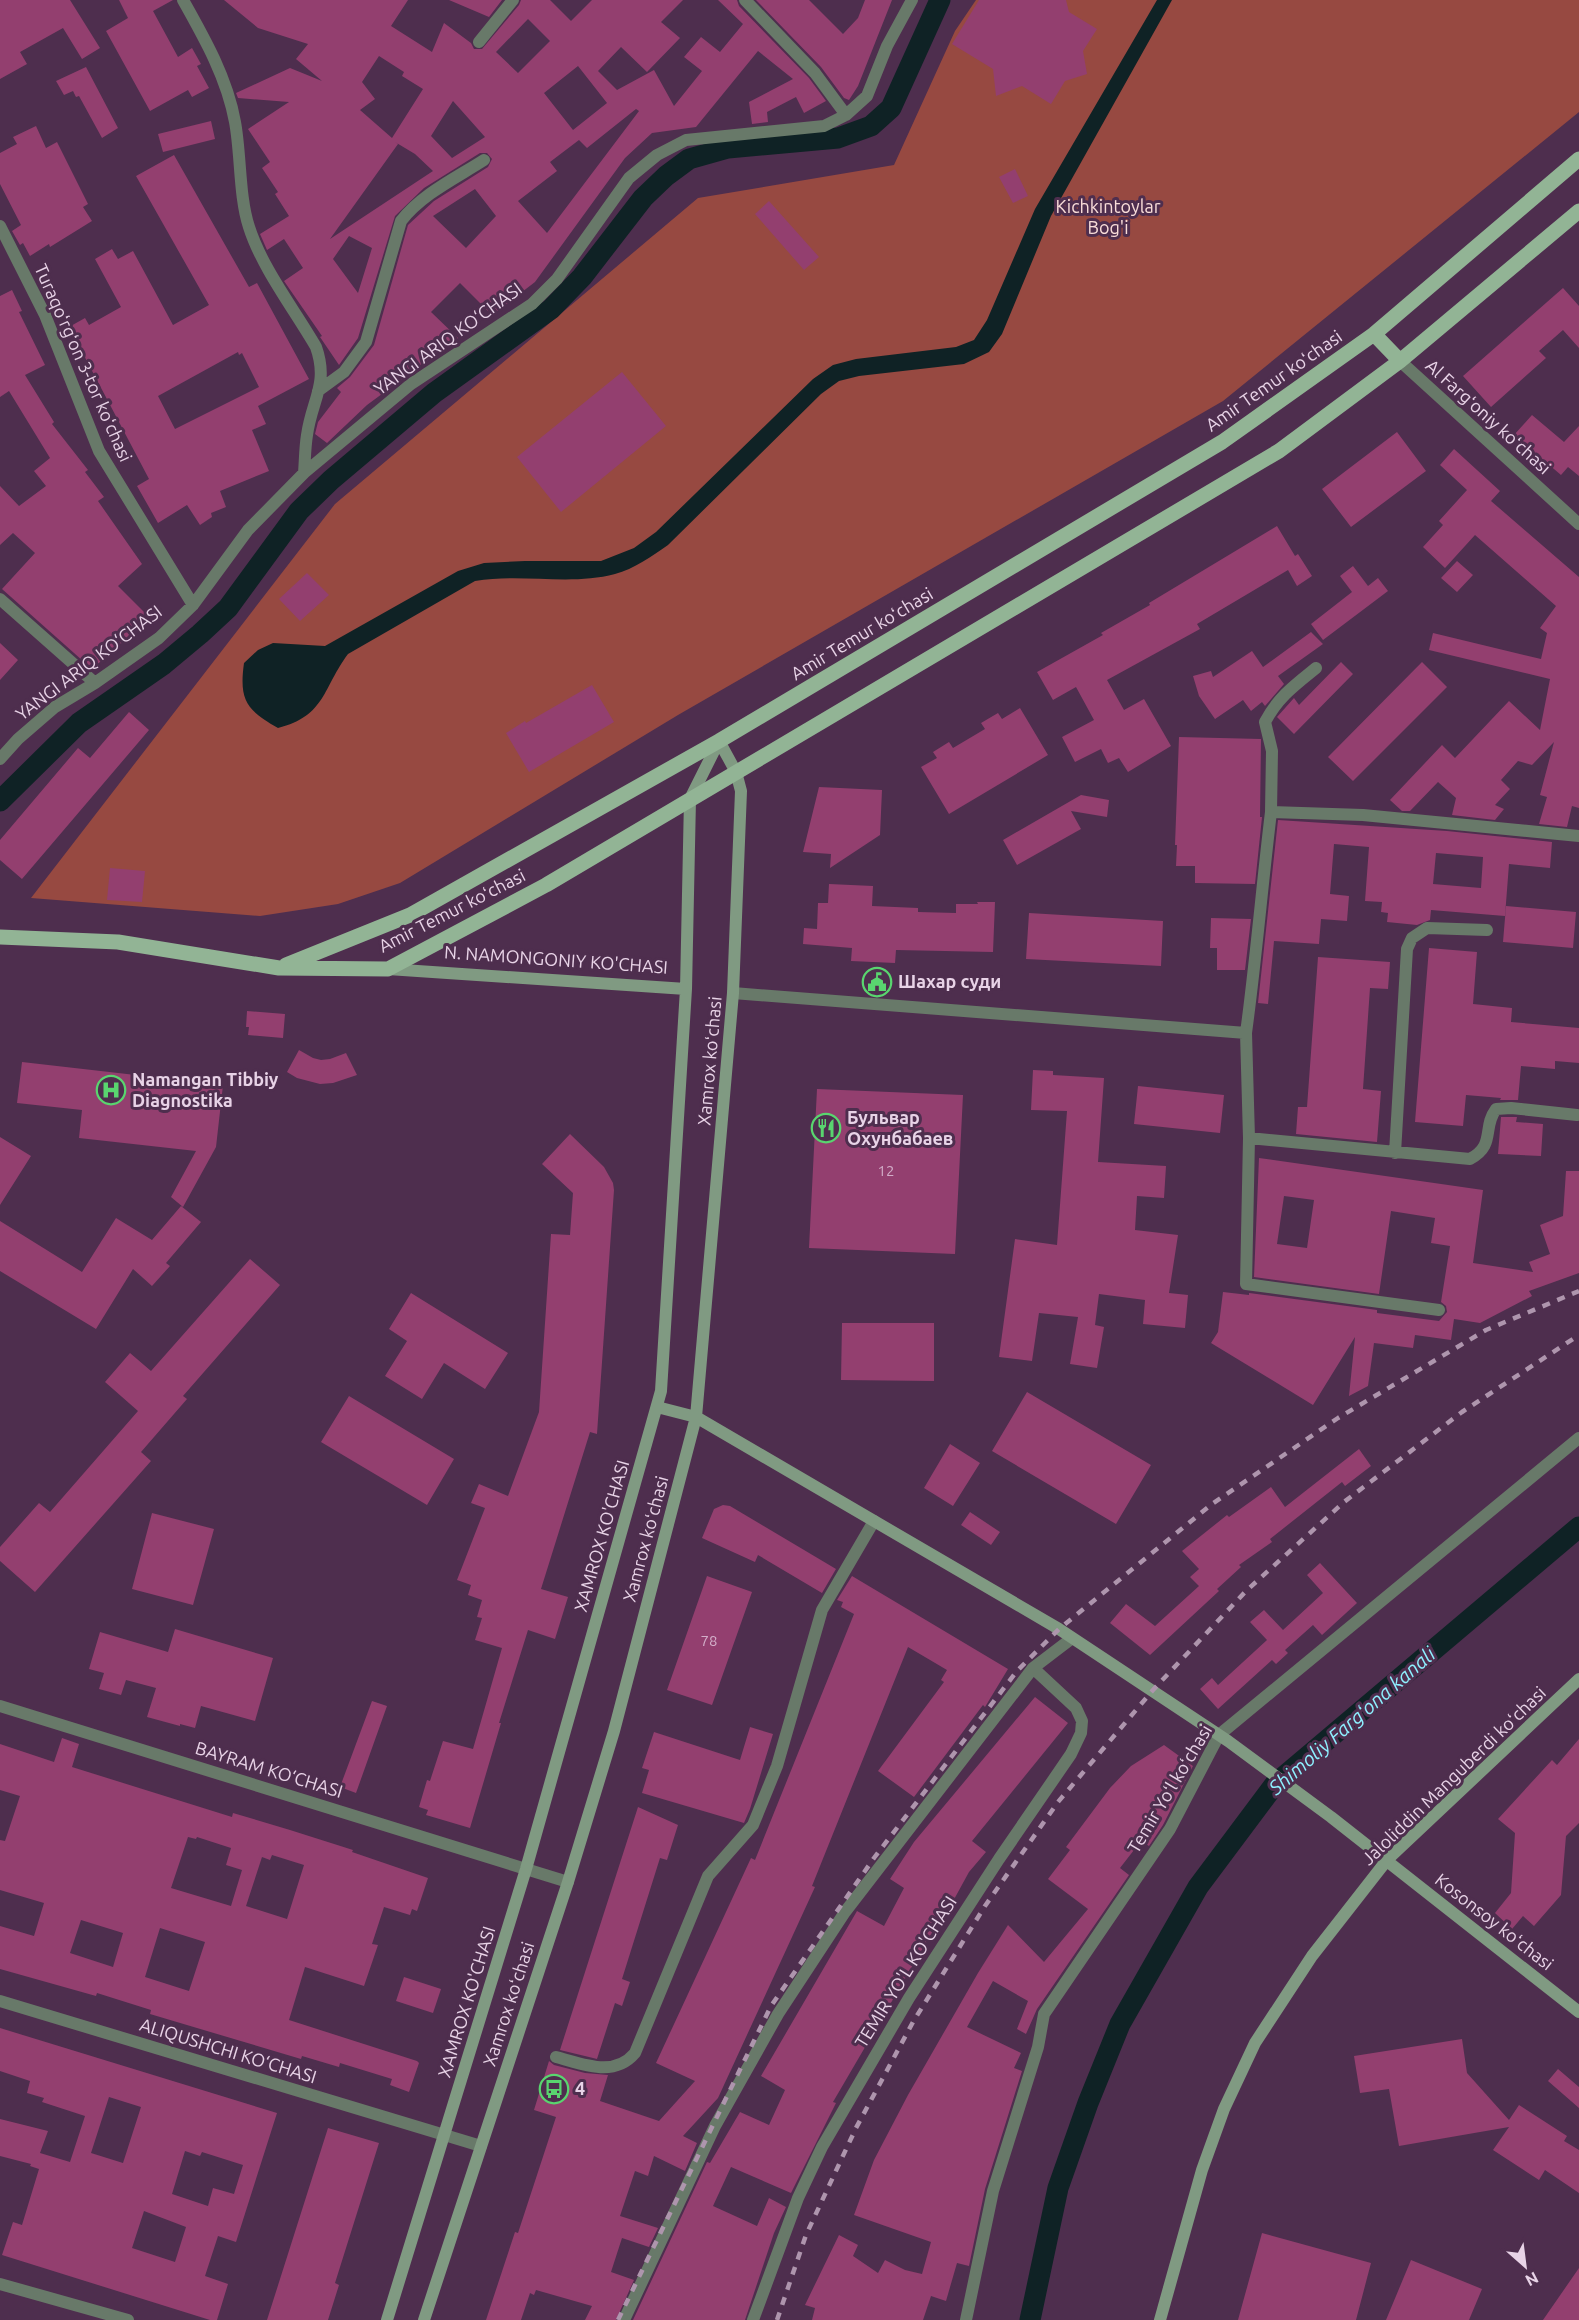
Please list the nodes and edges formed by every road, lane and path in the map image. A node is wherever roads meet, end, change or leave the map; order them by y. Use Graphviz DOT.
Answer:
graph roads {
  1 [pos="183,0"];
  2 [pos="513,0"];
  3 [pos="745,0"];
  4 [pos="912,0"];
  5 [pos="479,42"];
  6 [pos="846,115"];
  7 [pos="1579,159"];
  8 [pos="484,160"];
  9 [pos="1579,211"];
  10 [pos="0,226"];
  11 [pos="1374,334"];
  12 [pos="1400,361"];
  13 [pos="318,391"];
  14 [pos="304,473"];
  15 [pos="1579,524"];
  16 [pos="0,599"];
  17 [pos="193,605"];
  18 [pos="1316,668"];
  19 [pos="95,683"];
  20 [pos="719,741"];
  21 [pos="0,759"];
  22 [pos="736,772"];
  23 [pos="690,799"];
  24 [pos="1271,812"];
  25 [pos="1579,836"];
  26 [pos="1487,930"];
  27 [pos="0,937"];
  28 [pos="279,968"];
  29 [pos="388,969"];
  30 [pos="686,989"];
  31 [pos="734,993"];
  32 [pos="1246,1033"];
  33 [pos="1578,1115"];
  34 [pos="1249,1138"];
  35 [pos="1395,1153"];
  36 [pos="1439,1310"];
  37 [pos="657,1407"];
  38 [pos="696,1417"];
  39 [pos="1579,1438"];
  40 [pos="874,1521"];
  41 [pos="1071,1639"];
  42 [pos="1033,1668"];
  43 [pos="1579,1679"];
  44 [pos="0,1706"];
  45 [pos="1223,1738"];
  46 [pos="1388,1860"];
  47 [pos="526,1869"];
  48 [pos="568,1882"];
  49 [pos="0,2001"];
  50 [pos="1579,2012"];
  51 [pos="556,2057"];
  52 [pos="445,2135"];
  53 [pos="482,2146"];
  54 [pos="0,2284"];
  55 [pos="128,2320"];
  56 [pos="387,2320"];
  57 [pos="424,2320"];
  58 [pos="624,2320"];
  59 [pos="753,2320"];
  60 [pos="966,2320"];
  61 [pos="1160,2320"];
  1 -- 13 [label="street"];
  2 -- 5 [label="street"];
  3 -- 6 [label="street"];
  4 -- 6 [label="street, YANGI ARIQ KO‘CHASI"];
  6 -- 14 [label="street, YANGI ARIQ KO‘CHASI"];
  7 -- 11 [label="main road, Amir Temur koʻchasi"];
  8 -- 13 [label="street"];
  9 -- 12 [label="main road, Amir Temur koʻchasi"];
  10 -- 17 [label="street, Turaqoʻrgʻon 3-tor koʻchasi"];
  11 -- 12 [label="main road"];
  11 -- 20 [label="main road, Amir Temur koʻchasi"];
  12 -- 15 [label="street, Al Fargʻoniy koʻchasi"];
  12 -- 22 [label="main road, Amir Temur koʻchasi"];
  13 -- 14 [label="street"];
  14 -- 17 [label="street, YANGI ARIQ KO‘CHASI"];
  16 -- 19 [label="street"];
  17 -- 19 [label="street, YANGI ARIQ KO‘CHASI"];
  18 -- 24 [label="street"];
  19 -- 21 [label="street, YANGI ARIQ KO‘CHASI"];
  20 -- 22 [label="main road, Xamrox koʻchasi"];
  20 -- 23 [label="main road, XAMROX KO'CHASI"];
  20 -- 28 [label="main road, Amir Temur koʻchasi"];
  22 -- 23 [label="main road, Amir Temur koʻchasi"];
  22 -- 31 [label="main road, Xamrox koʻchasi"];
  23 -- 29 [label="main road, Amir Temur koʻchasi"];
  23 -- 30 [label="main road, XAMROX KO'CHASI"];
  24 -- 25 [label="street"];
  24 -- 32 [label="street"];
  26 -- 35 [label="street"];
  27 -- 28 [label="main road"];
  28 -- 29 [label="main road, Amir Temur koʻchasi"];
  29 -- 30 [label="main road, N. NAMONGONIY KO'CHASI"];
  30 -- 37 [label="main road, XAMROX KO'CHASI"];
  31 -- 32 [label="street"];
  31 -- 38 [label="main road, Xamrox koʻchasi"];
  32 -- 34 [label="street"];
  33 -- 35 [label="street"];
  34 -- 35 [label="street"];
  34 -- 36 [label="street"];
  37 -- 38 [label="main road, Kosonsoy koʻchasi"];
  37 -- 47 [label="main road, XAMROX KO'CHASI"];
  38 -- 40 [label="main road, Kosonsoy koʻchasi"];
  38 -- 48 [label="main road, Xamrox koʻchasi"];
  39 -- 45 [label="street, Temir Yoʻl koʻchasi"];
  40 -- 41 [label="main road, Kosonsoy koʻchasi"];
  40 -- 51 [label="street"];
  41 -- 42 [label="street"];
  41 -- 45 [label="main road, Kosonsoy koʻchasi"];
  42 -- 58 [label="street"];
  42 -- 59 [label="street, TEMIR YO'L KO'CHASI"];
  43 -- 46 [label="main road, Jaloliddin Manguberdi koʻchasi"];
  44 -- 47 [label="street, BAYRAM KO‘CHASI"];
  45 -- 46 [label="main road, Kosonsoy koʻchasi"];
  45 -- 60 [label="street, Temir Yoʻl koʻchasi"];
  46 -- 50 [label="main road, Kosonsoy koʻchasi"];
  46 -- 61 [label="main road, Jaloliddin Manguberdi koʻchasi"];
  47 -- 48 [label="street, BAYRAM KO‘CHASI"];
  47 -- 52 [label="main road, XAMROX KO'CHASI"];
  48 -- 53 [label="main road, Xamrox koʻchasi"];
  49 -- 52 [label="street, ALIQUSHCHI KO‘CHASI"];
  52 -- 53 [label="street, ALIQUSHCHI KO‘CHASI"];
  52 -- 56 [label="main road, XAMROX KO'CHASI"];
  53 -- 57 [label="main road, Xamrox koʻchasi"];
  54 -- 55 [label="street"];
}
